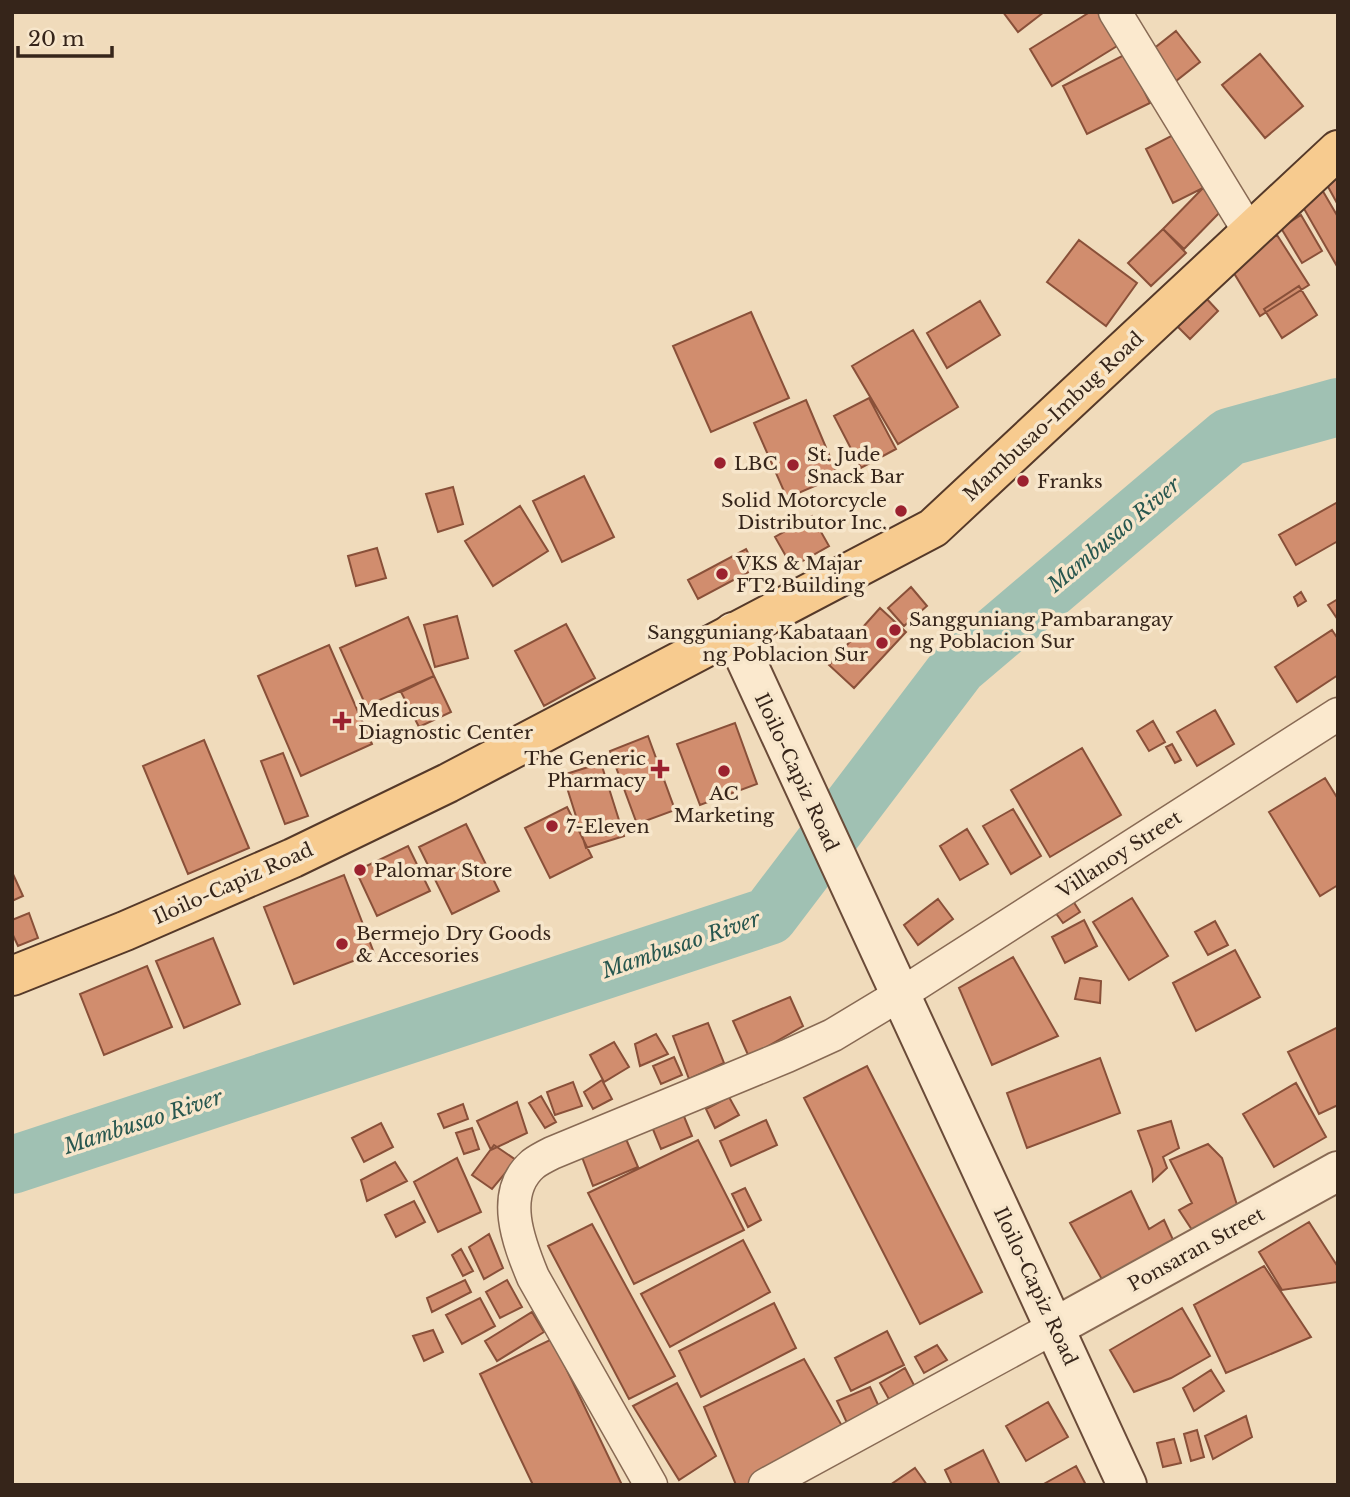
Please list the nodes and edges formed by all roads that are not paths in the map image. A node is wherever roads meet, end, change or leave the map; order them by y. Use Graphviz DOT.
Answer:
graph roads {
  1 [pos="1115,12"];
  2 [pos="1338,150"];
  3 [pos="1250,233"];
  4 [pos="733,632"];
  5 [pos="1338,714"];
  6 [pos="12,976"];
  7 [pos="901,994"];
  8 [pos="1338,1171"];
  9 [pos="1055,1327"];
  10 [pos="651,1485"];
  11 [pos="765,1485"];
  12 [pos="1127,1485"];
  1 -- 3 [label="street"];
  2 -- 3 [label="main road, Mambusao-Imbug Road"];
  3 -- 4 [label="main road, Mambusao-Imbug Road"];
  4 -- 6 [label="main road, Iloilo-Capiz Road"];
  4 -- 7 [label="main road, Iloilo-Capiz Road"];
  5 -- 7 [label="street, Villanoy Street"];
  7 -- 9 [label="main road, Iloilo-Capiz Road"];
  7 -- 10 [label="street, Villanoy Street"];
  8 -- 9 [label="main road, Ponsaran Street"];
  9 -- 11 [label="street"];
  9 -- 12 [label="main road, Iloilo-Capiz Road"];
}
